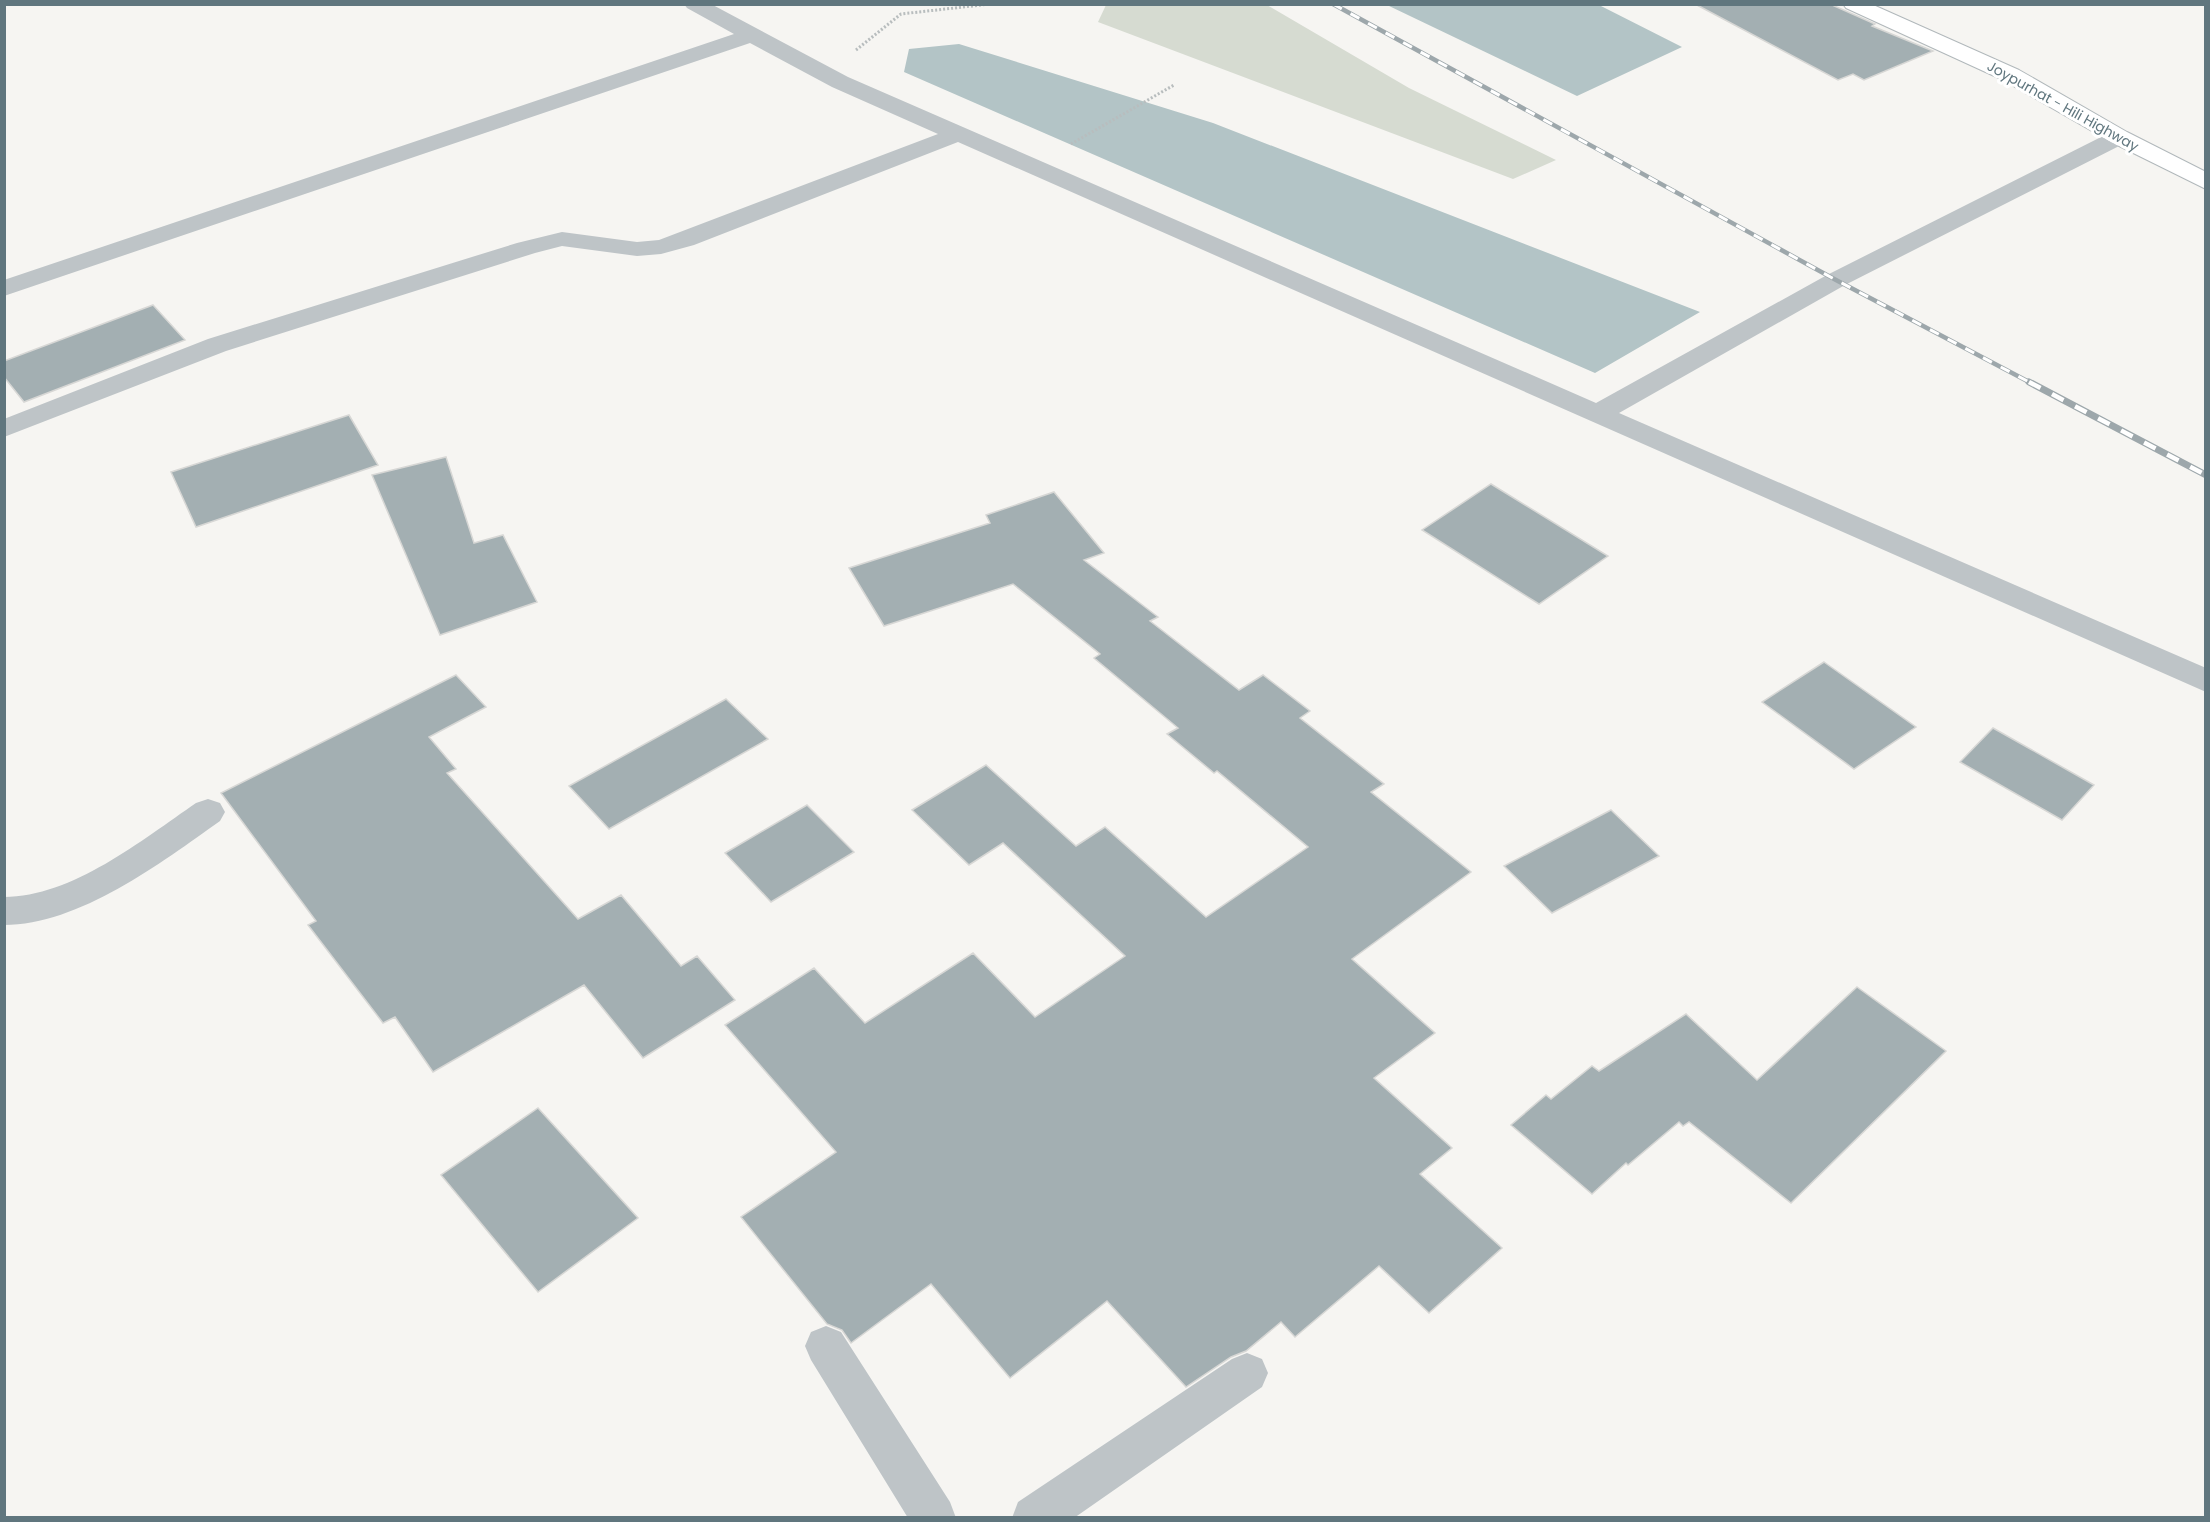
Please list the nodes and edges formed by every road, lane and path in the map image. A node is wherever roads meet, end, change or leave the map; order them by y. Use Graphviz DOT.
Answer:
graph roads {
  1 [pos="694,4"];
  2 [pos="990,4"];
  3 [pos="1853,4"];
  4 [pos="752,35"];
  5 [pos="825,74"];
  6 [pos="1174,85"];
  7 [pos="958,134"];
  8 [pos="2119,137"];
  9 [pos="1032,167"];
  10 [pos="2205,182"];
  11 [pos="4,289"];
  12 [pos="1597,414"];
  13 [pos="4,429"];
  14 [pos="2205,681"];
  15 [pos="208,812"];
  16 [pos="4,911"];
  17 [pos="826,1346"];
  18 [pos="1247,1373"];
  19 [pos="934,1518"];
  20 [pos="1034,1518"];
  1 -- 4 [label="street"];
  2 -- 5 [label="path"];
  3 -- 8 [label="main road, Joypurhat - Hili Highway"];
  4 -- 5 [label="street"];
  4 -- 11 [label="street"];
  5 -- 7 [label="street"];
  6 -- 9 [label="path"];
  7 -- 9 [label="street"];
  7 -- 13 [label="street"];
  8 -- 10 [label="main road, Joypurhat - Hili Highway"];
  8 -- 12 [label="street"];
  9 -- 12 [label="street"];
  12 -- 14 [label="street"];
  15 -- 16 [label="street"];
  17 -- 19 [label="street"];
  18 -- 20 [label="street"];
}
